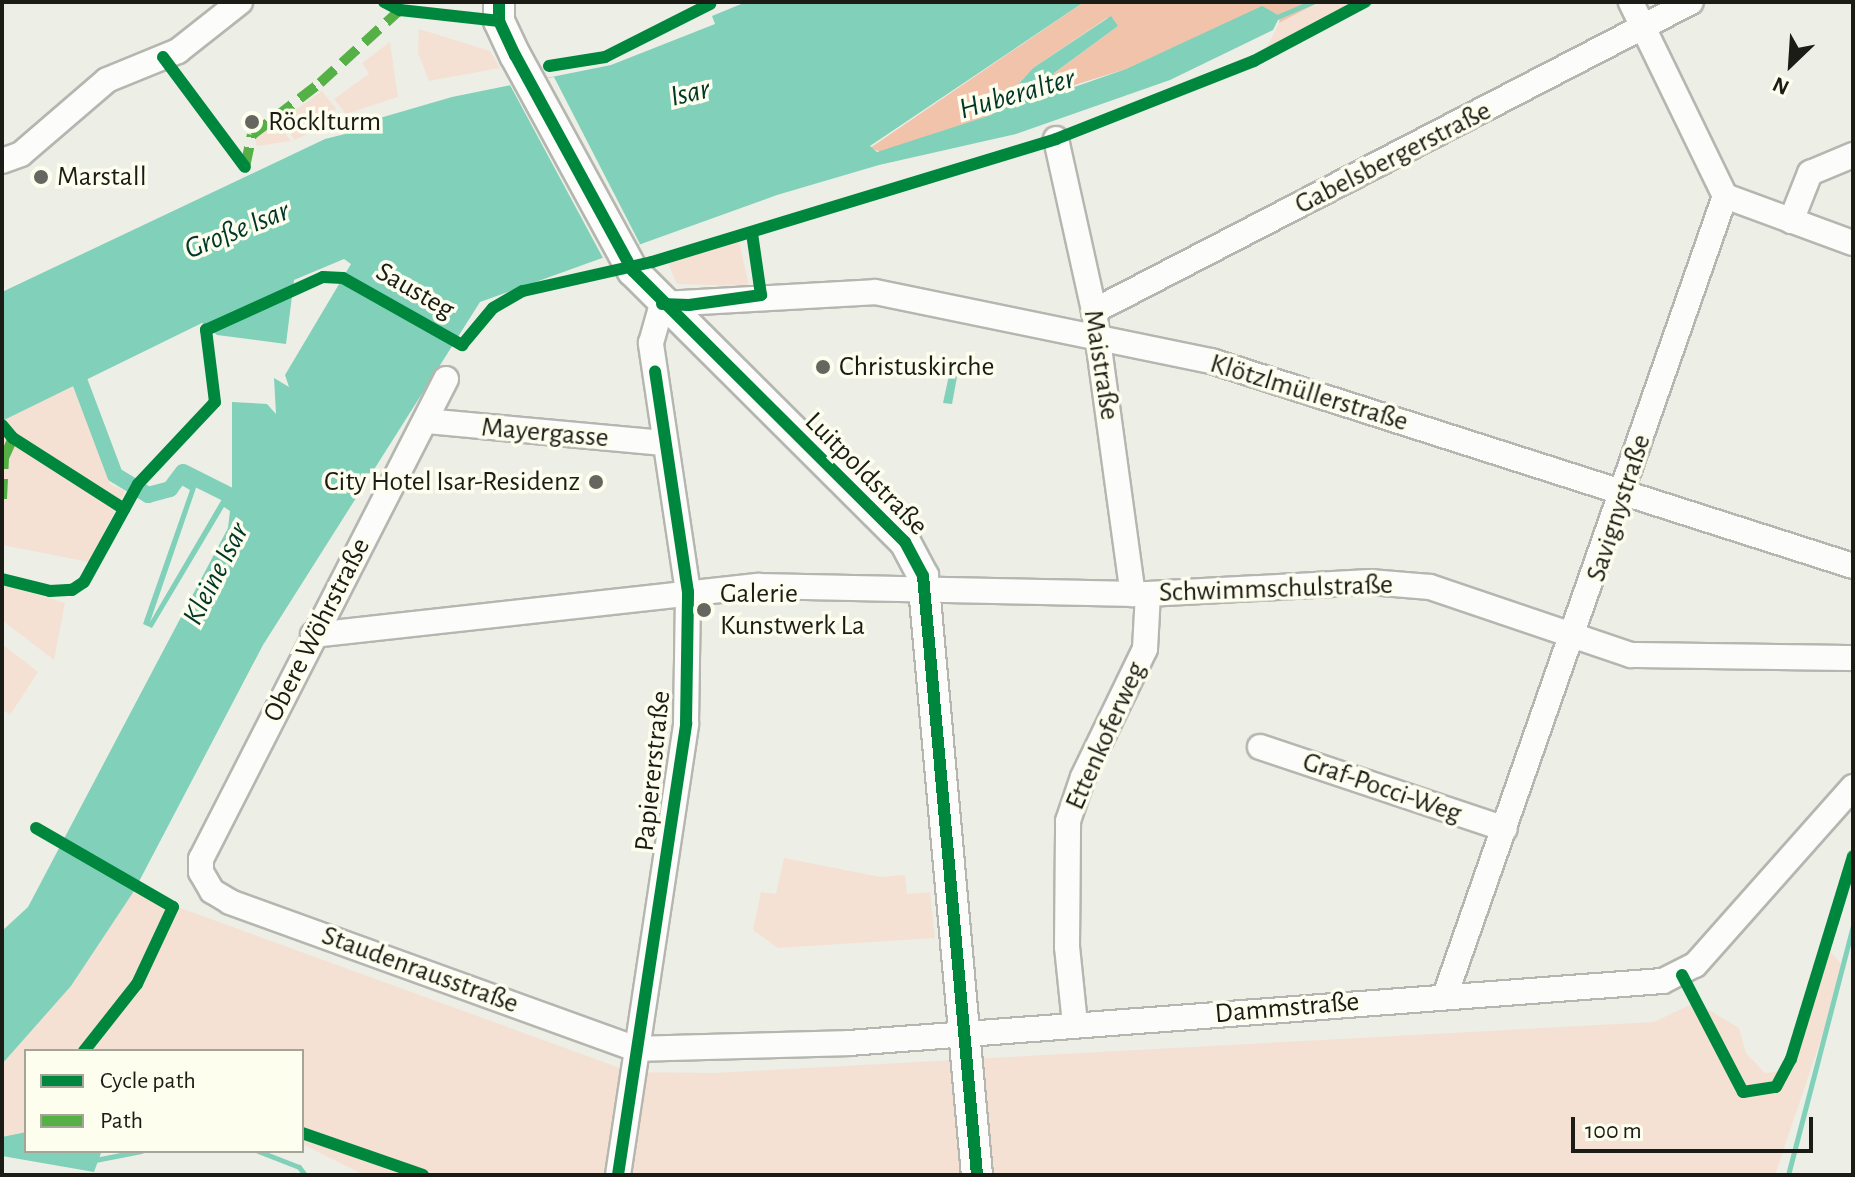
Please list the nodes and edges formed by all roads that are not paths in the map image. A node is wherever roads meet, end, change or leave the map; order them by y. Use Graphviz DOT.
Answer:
graph roads {
  1 [pos="240,2"];
  2 [pos="499,2"];
  3 [pos="1631,2"];
  4 [pos="1691,2"];
  5 [pos="1645,30"];
  6 [pos="1056,139"];
  7 [pos="1853,155"];
  8 [pos="2,161"];
  9 [pos="1725,196"];
  10 [pos="1791,221"];
  11 [pos="1853,243"];
  12 [pos="722,299"];
  13 [pos="662,304"];
  14 [pos="1094,311"];
  15 [pos="1095,336"];
  16 [pos="699,342"];
  17 [pos="446,379"];
  18 [pos="426,421"];
  19 [pos="665,443"];
  20 [pos="1626,492"];
  21 [pos="1853,566"];
  22 [pos="928,589"];
  23 [pos="688,592"];
  24 [pos="1140,594"];
  25 [pos="313,635"];
  26 [pos="1575,636"];
  27 [pos="1853,658"];
  28 [pos="1260,747"];
  29 [pos="1853,787"];
  30 [pos="1505,829"];
  31 [pos="208,884"];
  32 [pos="1446,993"];
  33 [pos="1075,1024"];
  34 [pos="967,1034"];
  35 [pos="636,1049"];
  36 [pos="618,1175"];
  37 [pos="977,1175"];
  1 -- 8 [label="street"];
  2 -- 13 [label="main road, Luitpoldstraße"];
  3 -- 5 [label="street"];
  4 -- 5 [label="street, Gabelsbergerstraße"];
  5 -- 9 [label="street"];
  5 -- 14 [label="street, Gabelsbergerstraße"];
  6 -- 14 [label="street, Maistraße"];
  7 -- 10 [label="street"];
  9 -- 10 [label="street"];
  9 -- 20 [label="street, Savignystraße"];
  10 -- 11 [label="street"];
  12 -- 13 [label="street, Klötzlmüllerstraße"];
  12 -- 15 [label="street, Klötzlmüllerstraße"];
  12 -- 16 [label="street"];
  13 -- 16 [label="main road, Luitpoldstraße"];
  13 -- 19 [label="street, Papiererstraße"];
  14 -- 15 [label="street, Maistraße"];
  15 -- 20 [label="street, Klötzlmüllerstraße"];
  15 -- 24 [label="street, Maistraße"];
  16 -- 22 [label="main road, Luitpoldstraße"];
  17 -- 18 [label="street, Obere Wöhrstraße"];
  18 -- 19 [label="street, Mayergasse"];
  18 -- 25 [label="street, Obere Wöhrstraße"];
  19 -- 23 [label="street, Papiererstraße"];
  20 -- 21 [label="street, Klötzlmüllerstraße"];
  20 -- 26 [label="street, Savignystraße"];
  22 -- 23 [label="street, Schwimmschulstraße"];
  22 -- 24 [label="street, Schwimmschulstraße"];
  22 -- 34 [label="main road, Luitpoldstraße"];
  23 -- 25 [label="street, Schwimmschulstraße"];
  23 -- 35 [label="street, Papiererstraße"];
  24 -- 26 [label="street, Schwimmschulstraße"];
  24 -- 33 [label="street, Ettenkoferweg"];
  25 -- 31 [label="street, Obere Wöhrstraße"];
  26 -- 27 [label="street, Schwimmschulstraße"];
  26 -- 30 [label="street, Savignystraße"];
  28 -- 30 [label="street, Graf-Pocci-Weg"];
  29 -- 32 [label="street, Dammstraße"];
  30 -- 32 [label="street, Savignystraße"];
  31 -- 35 [label="street, Staudenrausstraße"];
  32 -- 33 [label="street, Dammstraße"];
  33 -- 34 [label="street, Dammstraße"];
  34 -- 35 [label="street, Dammstraße"];
  34 -- 37 [label="main road, Luitpoldstraße"];
  35 -- 36 [label="street, Papiererstraße"];
}
